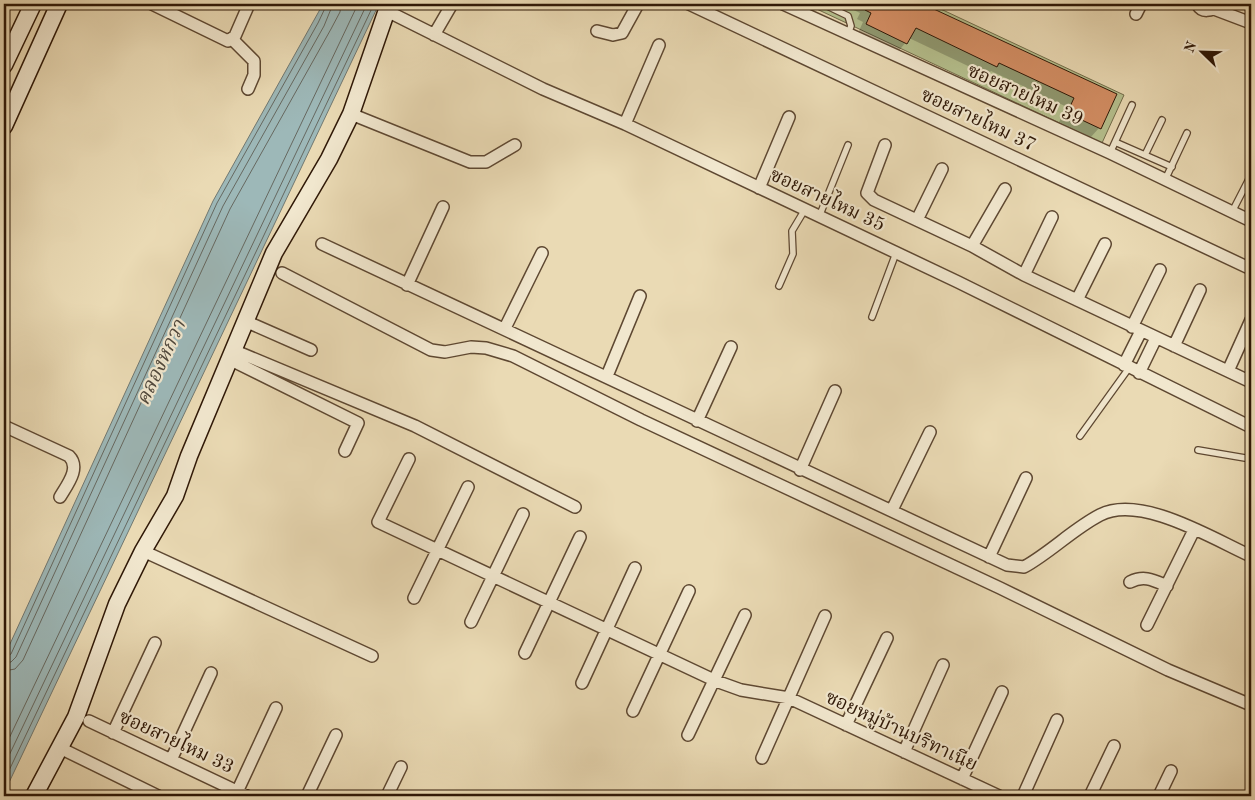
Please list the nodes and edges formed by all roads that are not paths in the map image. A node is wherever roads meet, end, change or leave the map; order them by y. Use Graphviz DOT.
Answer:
graph roads {
  1 [pos="33,4"];
  2 [pos="59,4"];
  3 [pos="152,4"];
  4 [pos="249,4"];
  5 [pos="452,4"];
  6 [pos="638,4"];
  7 [pos="689,4"];
  8 [pos="783,4"];
  9 [pos="823,4"];
  10 [pos="1197,4"];
  11 [pos="1215,6"];
  12 [pos="387,7"];
  13 [pos="797,7"];
  14 [pos="1251,22"];
  15 [pos="597,31"];
  16 [pos="434,35"];
  17 [pos="847,35"];
  18 [pos="232,40"];
  19 [pos="659,45"];
  20 [pos="4,65"];
  21 [pos="248,89"];
  22 [pos="1132,106"];
  23 [pos="351,114"];
  24 [pos="789,117"];
  25 [pos="1162,120"];
  26 [pos="625,124"];
  27 [pos="4,126"];
  28 [pos="1187,133"];
  29 [pos="1115,142"];
  30 [pos="515,145"];
  31 [pos="848,145"];
  32 [pos="885,145"];
  33 [pos="1110,153"];
  34 [pos="1145,155"];
  35 [pos="1172,167"];
  36 [pos="942,169"];
  37 [pos="1251,175"];
  38 [pos="1165,180"];
  39 [pos="759,188"];
  40 [pos="1005,189"];
  41 [pos="442,207"];
  42 [pos="804,210"];
  43 [pos="1232,212"];
  44 [pos="820,217"];
  45 [pos="1052,217"];
  46 [pos="917,220"];
  47 [pos="1251,222"];
  48 [pos="322,244"];
  49 [pos="1105,244"];
  50 [pos="972,246"];
  51 [pos="542,253"];
  52 [pos="896,253"];
  53 [pos="1160,270"];
  54 [pos="1251,270"];
  55 [pos="282,273"];
  56 [pos="1024,275"];
  57 [pos="407,285"];
  58 [pos="779,286"];
  59 [pos="1200,290"];
  60 [pos="640,296"];
  61 [pos="1077,300"];
  62 [pos="872,317"];
  63 [pos="1251,320"];
  64 [pos="245,321"];
  65 [pos="505,328"];
  66 [pos="1137,329"];
  67 [pos="1156,338"];
  68 [pos="1174,346"];
  69 [pos="731,347"];
  70 [pos="311,350"];
  71 [pos="231,354"];
  72 [pos="1131,369"];
  73 [pos="1228,371"];
  74 [pos="607,376"];
  75 [pos="1251,382"];
  76 [pos="835,391"];
  77 [pos="697,421"];
  78 [pos="4,426"];
  79 [pos="1251,427"];
  80 [pos="930,432"];
  81 [pos="1080,436"];
  82 [pos="1198,450"];
  83 [pos="346,451"];
  84 [pos="1251,459"];
  85 [pos="409,460"];
  86 [pos="800,470"];
  87 [pos="1026,478"];
  88 [pos="468,487"];
  89 [pos="60,498"];
  90 [pos="575,507"];
  91 [pos="892,510"];
  92 [pos="523,514"];
  93 [pos="1194,530"];
  94 [pos="580,537"];
  95 [pos="438,549"];
  96 [pos="143,551"];
  97 [pos="1251,556"];
  98 [pos="989,557"];
  99 [pos="635,568"];
  100 [pos="493,575"];
  101 [pos="1130,582"];
  102 [pos="1167,586"];
  103 [pos="689,591"];
  104 [pos="414,598"];
  105 [pos="549,602"];
  106 [pos="745,616"];
  107 [pos="825,616"];
  108 [pos="471,622"];
  109 [pos="1147,625"];
  110 [pos="606,630"];
  111 [pos="887,638"];
  112 [pos="155,643"];
  113 [pos="525,653"];
  114 [pos="659,655"];
  115 [pos="372,656"];
  116 [pos="943,665"];
  117 [pos="211,673"];
  118 [pos="714,680"];
  119 [pos="582,683"];
  120 [pos="1002,692"];
  121 [pos="789,698"];
  122 [pos="1251,705"];
  123 [pos="276,708"];
  124 [pos="633,711"];
  125 [pos="1057,720"];
  126 [pos="89,721"];
  127 [pos="846,725"];
  128 [pos="113,732"];
  129 [pos="336,735"];
  130 [pos="688,735"];
  131 [pos="1114,746"];
  132 [pos="60,748"];
  133 [pos="904,752"];
  134 [pos="762,758"];
  135 [pos="171,760"];
  136 [pos="401,767"];
  137 [pos="1171,771"];
  138 [pos="962,780"];
  139 [pos="242,794"];
  140 [pos="34,796"];
  141 [pos="158,796"];
  142 [pos="307,796"];
  143 [pos="387,796"];
  144 [pos="999,796"];
  145 [pos="1023,796"];
  146 [pos="1090,796"];
  147 [pos="1158,796"];
  1 -- 20 [label="street"];
  2 -- 27 [label="street"];
  3 -- 18 [label="street"];
  4 -- 18 [label="street"];
  5 -- 16 [label="street"];
  6 -- 15 [label="street"];
  7 -- 54 [label="street, ซอยสายไหม 37"];
  8 -- 13 [label="street, ซอยสายไหม 39"];
  9 -- 17 [label="lane"];
  10 -- 11 [label="street"];
  11 -- 14 [label="street"];
  12 -- 16 [label="street, ซอยสายไหม 35"];
  12 -- 23 [label="street"];
  13 -- 17 [label="street, ซอยสายไหม 39"];
  16 -- 26 [label="street, ซอยสายไหม 35"];
  17 -- 33 [label="street, ซอยสายไหม 39"];
  18 -- 21 [label="street"];
  19 -- 26 [label="street"];
  22 -- 29 [label="lane"];
  23 -- 30 [label="street"];
  23 -- 64 [label="street"];
  24 -- 39 [label="street"];
  25 -- 34 [label="lane"];
  26 -- 39 [label="street, ซอยสายไหม 35"];
  28 -- 35 [label="lane"];
  29 -- 33 [label="lane"];
  29 -- 34 [label="lane"];
  31 -- 44 [label="lane"];
  32 -- 46 [label="street"];
  33 -- 38 [label="street, ซอยสายไหม 39"];
  34 -- 35 [label="lane"];
  35 -- 38 [label="lane"];
  36 -- 46 [label="street"];
  37 -- 43 [label="lane"];
  38 -- 43 [label="street, ซอยสายไหม 39"];
  39 -- 42 [label="street, ซอยสายไหม 35"];
  40 -- 50 [label="street"];
  41 -- 57 [label="street"];
  42 -- 44 [label="street, ซอยสายไหม 35"];
  42 -- 58 [label="lane"];
  43 -- 47 [label="street, ซอยสายไหม 39"];
  44 -- 52 [label="street, ซอยสายไหม 35"];
  45 -- 56 [label="street"];
  46 -- 50 [label="street"];
  48 -- 57 [label="street"];
  49 -- 61 [label="street"];
  50 -- 56 [label="street"];
  51 -- 65 [label="street"];
  52 -- 62 [label="lane"];
  52 -- 72 [label="street, ซอยสายไหม 35"];
  53 -- 66 [label="street"];
  55 -- 122 [label="street"];
  56 -- 61 [label="street"];
  57 -- 65 [label="street"];
  59 -- 68 [label="street"];
  60 -- 74 [label="street"];
  61 -- 66 [label="street"];
  63 -- 73 [label="street"];
  64 -- 70 [label="street"];
  64 -- 71 [label="street"];
  65 -- 74 [label="street"];
  66 -- 67 [label="street"];
  66 -- 72 [label="street"];
  67 -- 68 [label="street"];
  67 -- 72 [label="street"];
  68 -- 73 [label="street"];
  69 -- 77 [label="street"];
  71 -- 83 [label="street"];
  71 -- 90 [label="street"];
  71 -- 96 [label="street"];
  72 -- 79 [label="street, ซอยสายไหม 35"];
  72 -- 81 [label="lane"];
  73 -- 75 [label="street"];
  74 -- 77 [label="street"];
  76 -- 86 [label="street"];
  77 -- 86 [label="street"];
  78 -- 89 [label="street"];
  80 -- 91 [label="street"];
  82 -- 84 [label="lane"];
  85 -- 95 [label="street, ซอยหมู่บ้านบริทาเนีย"];
  86 -- 91 [label="street"];
  87 -- 98 [label="street"];
  88 -- 95 [label="street"];
  91 -- 98 [label="street"];
  92 -- 100 [label="street"];
  93 -- 97 [label="street"];
  93 -- 98 [label="street"];
  93 -- 102 [label="street"];
  94 -- 105 [label="street"];
  95 -- 100 [label="street, ซอยหมู่บ้านบริทาเนีย"];
  95 -- 104 [label="street"];
  96 -- 115 [label="street"];
  96 -- 132 [label="street"];
  99 -- 110 [label="street"];
  100 -- 105 [label="street, ซอยหมู่บ้านบริทาเนีย"];
  100 -- 108 [label="street"];
  101 -- 102 [label="street"];
  102 -- 109 [label="street"];
  103 -- 114 [label="street"];
  105 -- 110 [label="street, ซอยหมู่บ้านบริทาเนีย"];
  105 -- 113 [label="street"];
  106 -- 118 [label="street"];
  107 -- 121 [label="street"];
  110 -- 114 [label="street, ซอยหมู่บ้านบริทาเนีย"];
  110 -- 119 [label="street"];
  111 -- 127 [label="street"];
  112 -- 128 [label="street"];
  114 -- 118 [label="street, ซอยหมู่บ้านบริทาเนีย"];
  114 -- 124 [label="street"];
  116 -- 133 [label="street"];
  117 -- 135 [label="street"];
  118 -- 121 [label="street, ซอยหมู่บ้านบริทาเนีย"];
  118 -- 130 [label="street"];
  120 -- 138 [label="street"];
  121 -- 127 [label="street, ซอยหมู่บ้านบริทาเนีย"];
  121 -- 134 [label="street"];
  123 -- 139 [label="street"];
  125 -- 145 [label="street"];
  126 -- 128 [label="street, ซอยสายไหม 33"];
  127 -- 133 [label="street, ซอยหมู่บ้านบริทาเนีย"];
  128 -- 135 [label="street, ซอยสายไหม 33"];
  129 -- 142 [label="street"];
  131 -- 146 [label="street"];
  132 -- 140 [label="street"];
  132 -- 141 [label="street"];
  133 -- 138 [label="street, ซอยหมู่บ้านบริทาเนีย"];
  135 -- 139 [label="street, ซอยสายไหม 33"];
  136 -- 143 [label="street"];
  137 -- 147 [label="street"];
  138 -- 144 [label="street, ซอยหมู่บ้านบริทาเนีย"];
}
